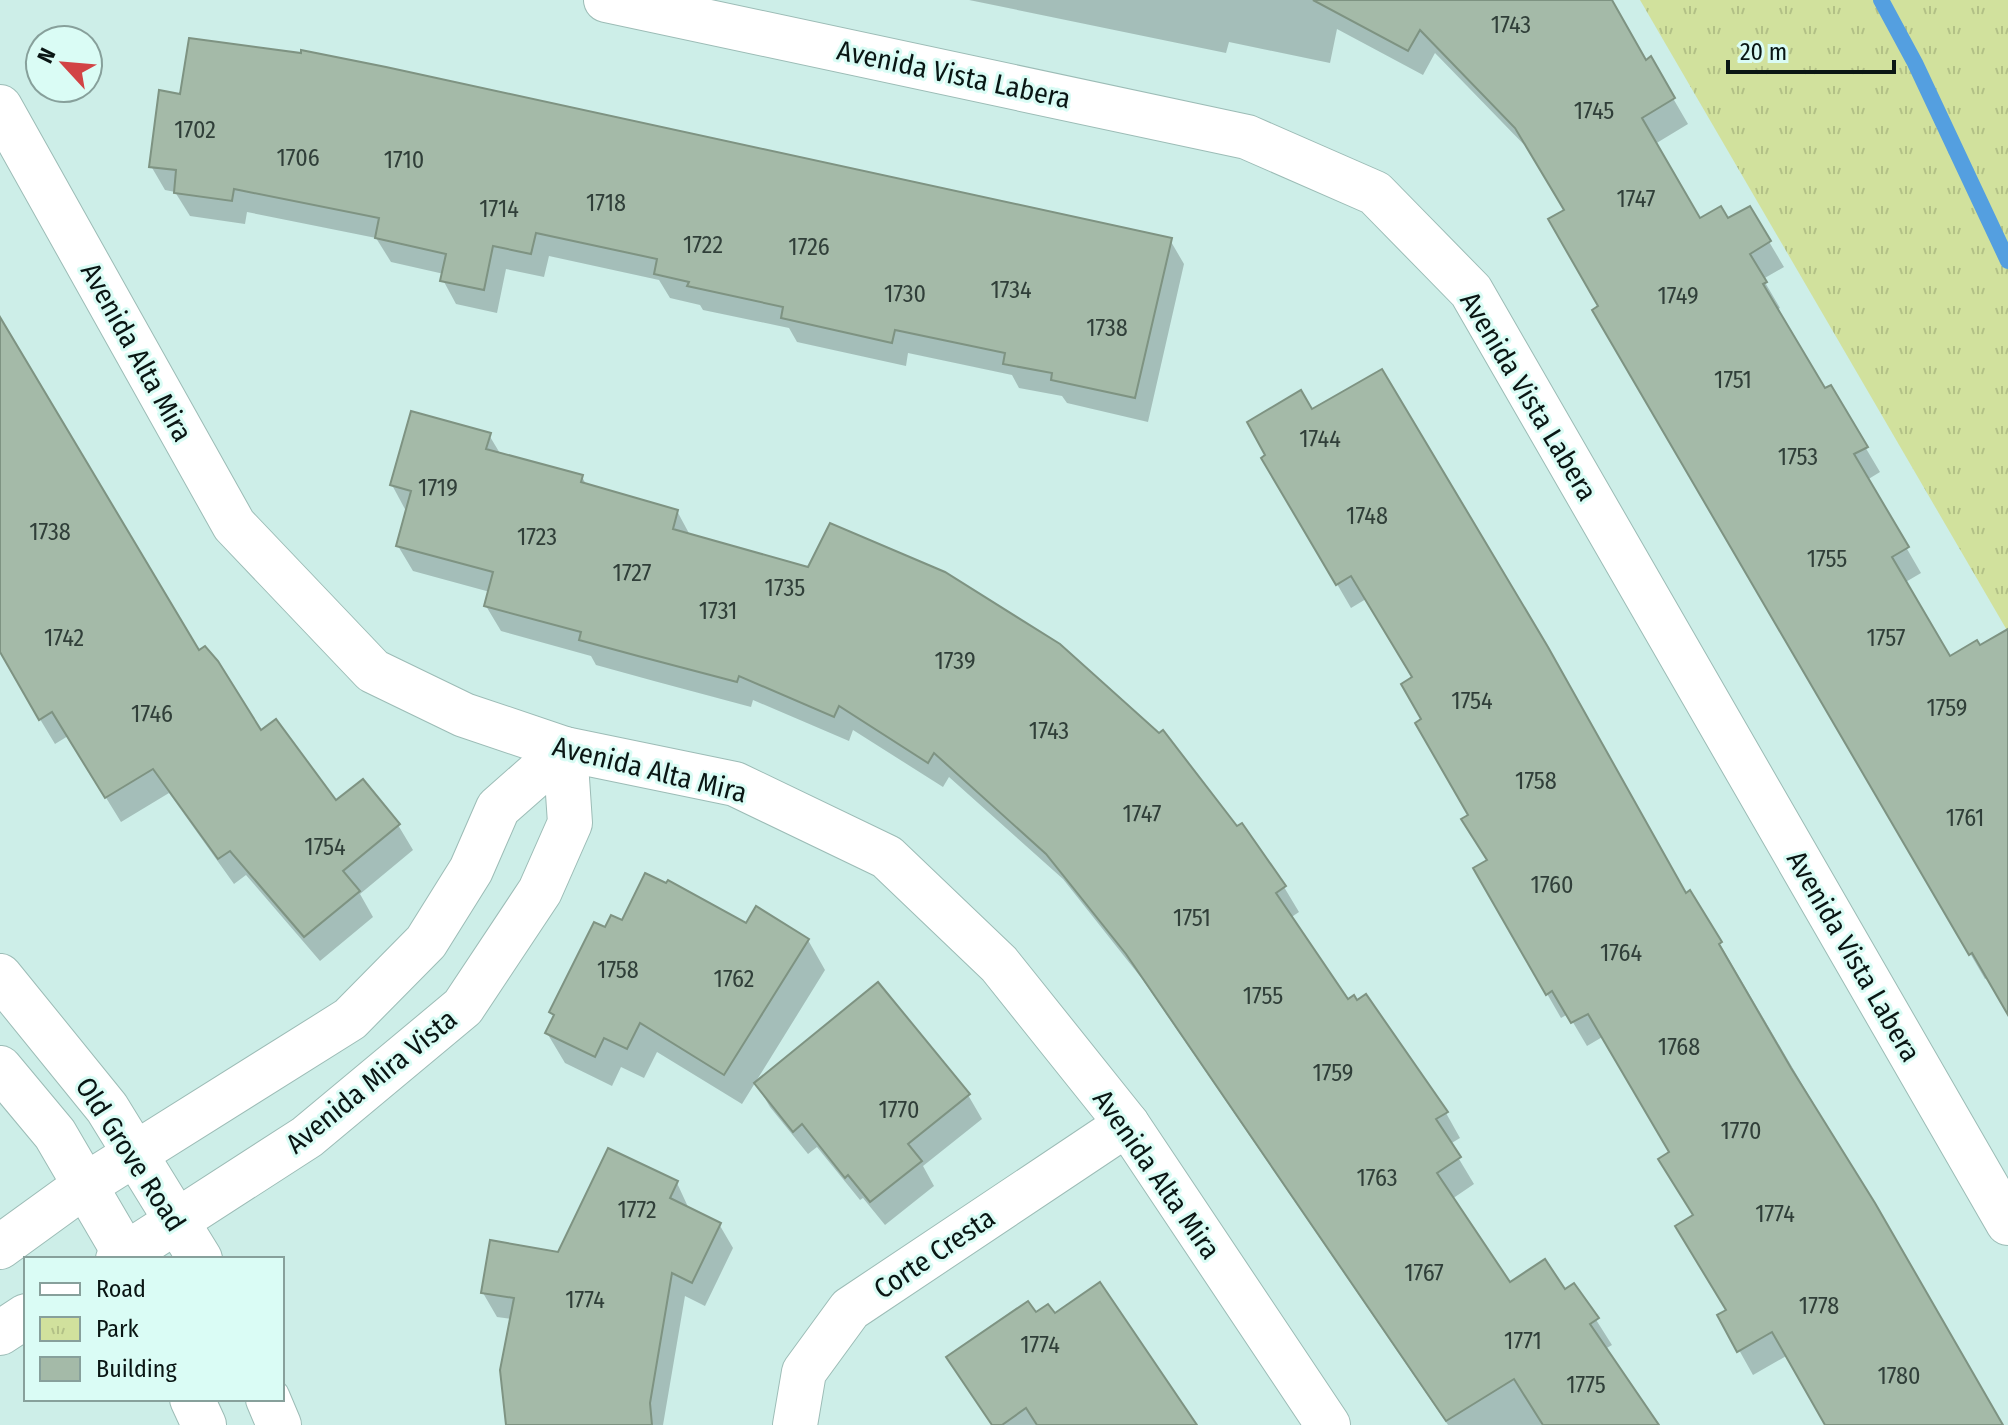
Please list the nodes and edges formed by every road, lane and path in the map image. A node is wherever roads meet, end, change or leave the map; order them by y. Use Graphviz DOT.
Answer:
graph roads {
  1 [pos="606,0"];
  2 [pos="0,107"];
  3 [pos="565,749"];
  4 [pos="0,976"];
  5 [pos="0,1068"];
  6 [pos="1127,1124"];
  7 [pos="135,1154"];
  8 [pos="84,1186"];
  9 [pos="176,1221"];
  10 [pos="2008,1223"];
  11 [pos="0,1247"];
  12 [pos="124,1257"];
  13 [pos="199,1257"];
  14 [pos="24,1317"];
  15 [pos="0,1333"];
  16 [pos="193,1401"];
  17 [pos="269,1401"];
  18 [pos="204,1425"];
  19 [pos="279,1425"];
  20 [pos="795,1425"];
  21 [pos="1328,1425"];
  1 -- 10 [label="street, Avenida Vista Labera"];
  2 -- 3 [label="street, Avenida Alta Mira"];
  3 -- 6 [label="street, Avenida Alta Mira"];
  3 -- 7 [label="street"];
  3 -- 9 [label="street, Avenida Mira Vista"];
  4 -- 7 [label="street, Old Grove Road"];
  5 -- 8 [label="street, Old Grove Road"];
  6 -- 20 [label="street, Corte Cresta"];
  6 -- 21 [label="street, Avenida Alta Mira"];
  7 -- 8 [label="street"];
  7 -- 9 [label="street, Old Grove Road"];
  8 -- 11 [label="street"];
  8 -- 12 [label="street, Old Grove Road"];
  9 -- 12 [label="street, Avenida Mira Vista"];
  9 -- 13 [label="street, Old Grove Road"];
  14 -- 15 [label="street"];
  16 -- 18 [label="street"];
  17 -- 19 [label="street"];
}
